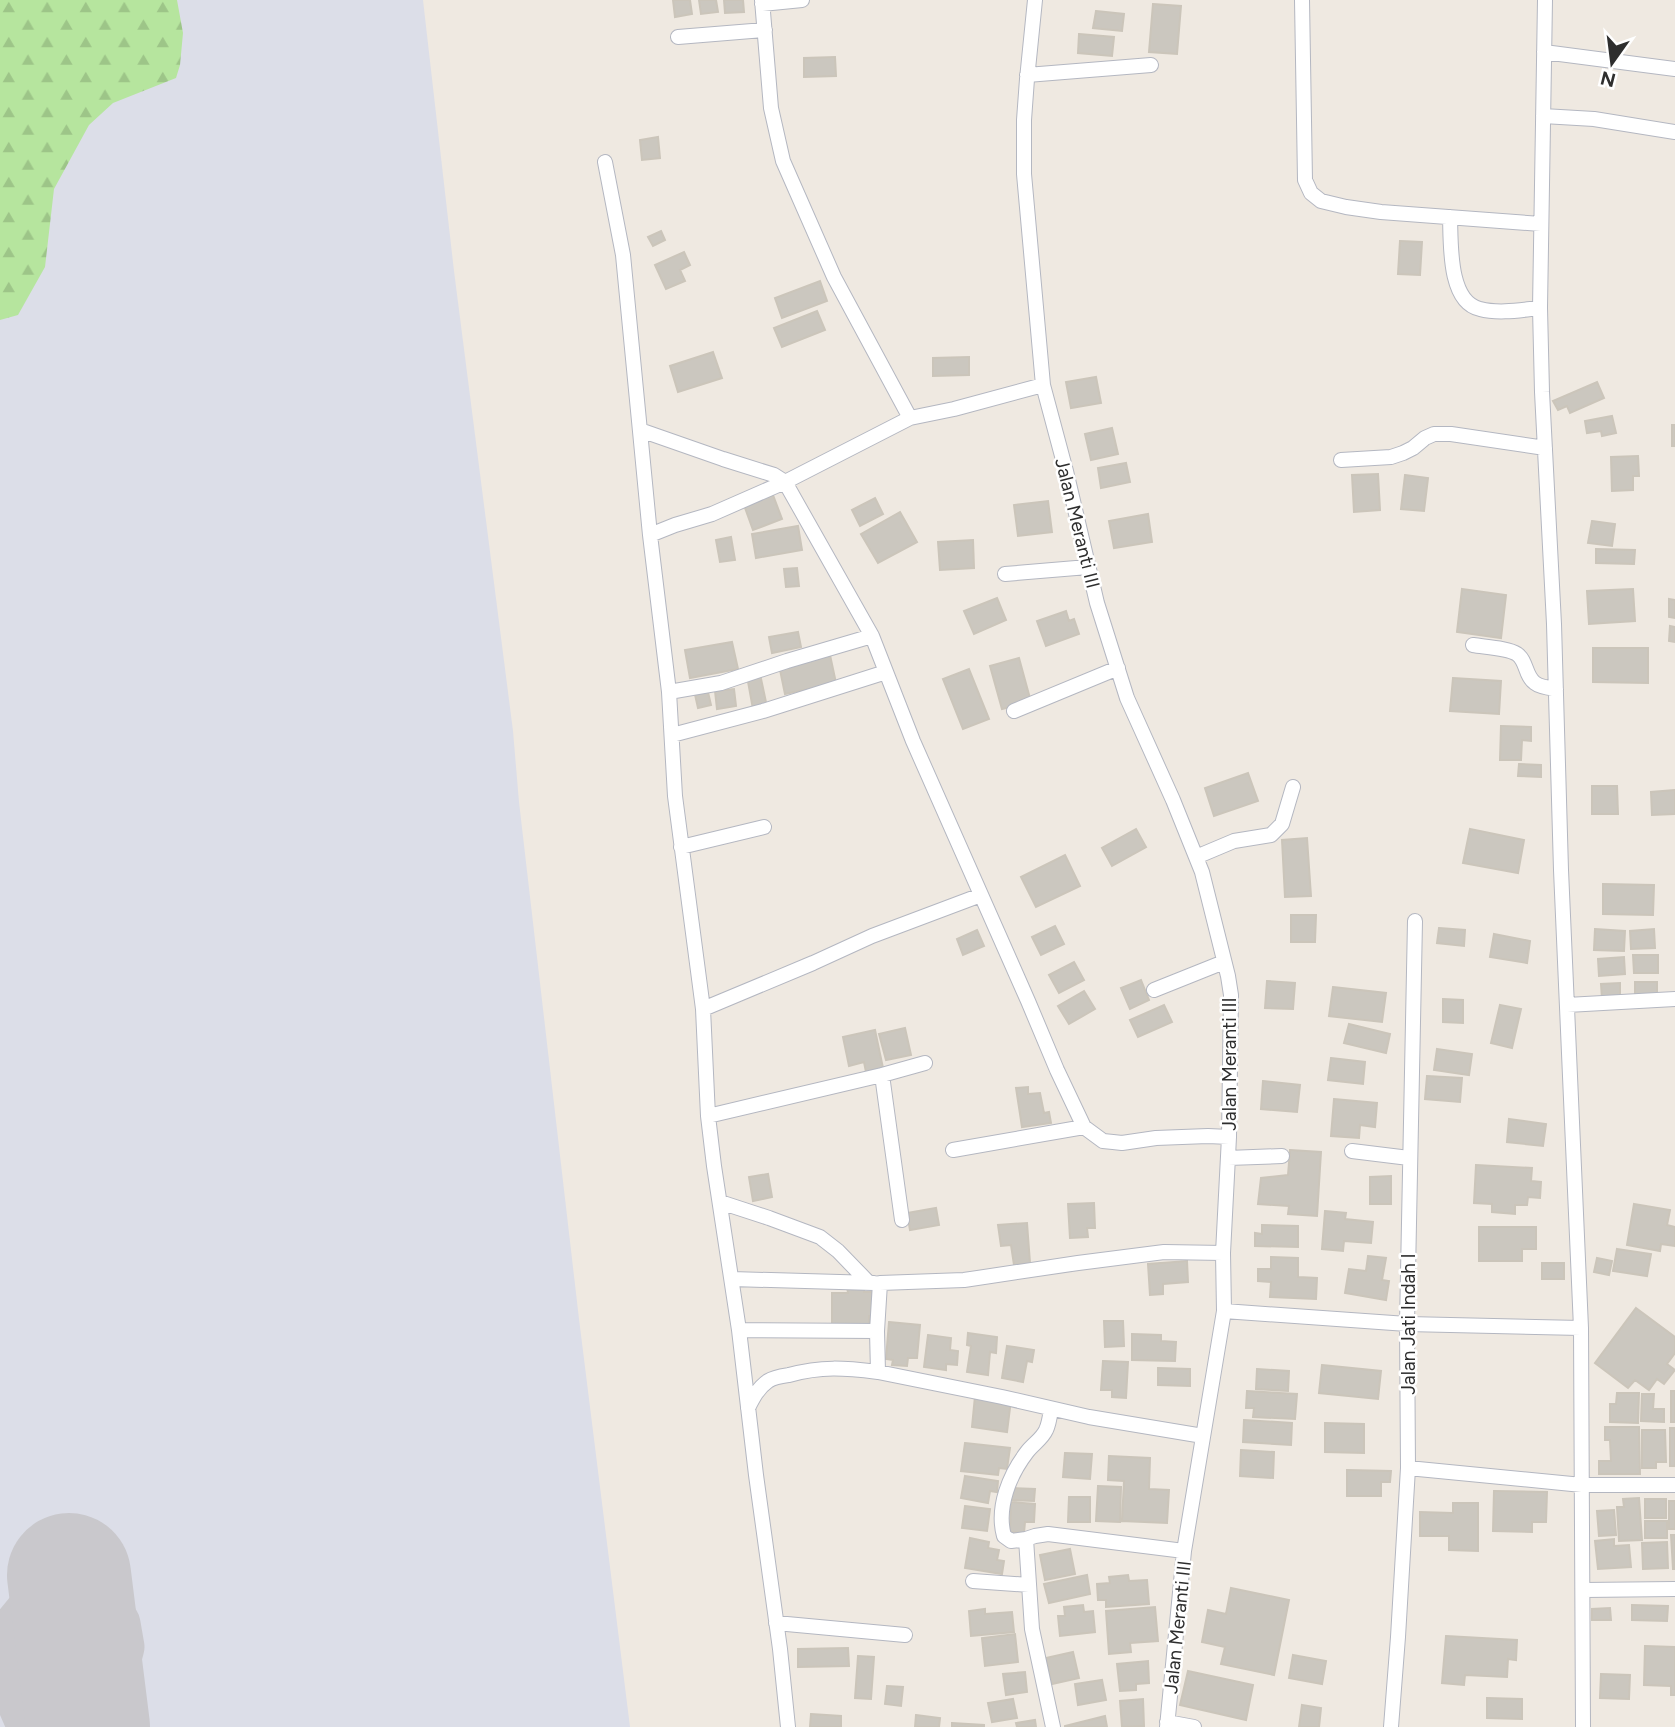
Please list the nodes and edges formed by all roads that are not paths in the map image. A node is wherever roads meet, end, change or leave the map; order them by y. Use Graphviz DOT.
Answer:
graph roads {
  1 [pos="802,0"];
  2 [pos="1035,0"];
  3 [pos="1302,0"];
  4 [pos="1545,0"];
  5 [pos="762,2"];
  6 [pos="765,30"];
  7 [pos="678,37"];
  8 [pos="1544,52"];
  9 [pos="1151,65"];
  10 [pos="1675,69"];
  11 [pos="1027,75"];
  12 [pos="1543,116"];
  13 [pos="1675,132"];
  14 [pos="605,162"];
  15 [pos="1450,217"];
  16 [pos="1541,224"];
  17 [pos="1540,308"];
  18 [pos="1043,385"];
  19 [pos="910,418"];
  20 [pos="640,430"];
  21 [pos="1545,448"];
  22 [pos="1341,460"];
  23 [pos="785,482"];
  24 [pos="650,535"];
  25 [pos="1088,567"];
  26 [pos="1005,574"];
  27 [pos="872,636"];
  28 [pos="1473,645"];
  29 [pos="1118,668"];
  30 [pos="886,672"];
  31 [pos="1556,689"];
  32 [pos="669,692"];
  33 [pos="1014,711"];
  34 [pos="672,735"];
  35 [pos="1293,787"];
  36 [pos="764,827"];
  37 [pos="681,847"];
  38 [pos="1196,857"];
  39 [pos="981,895"];
  40 [pos="1415,921"];
  41 [pos="1224,961"];
  42 [pos="1154,990"];
  43 [pos="1675,999"];
  44 [pos="1567,1005"];
  45 [pos="704,1009"];
  46 [pos="925,1063"];
  47 [pos="882,1075"];
  48 [pos="708,1116"];
  49 [pos="1084,1127"];
  50 [pos="1229,1138"];
  51 [pos="953,1150"];
  52 [pos="1352,1150"];
  53 [pos="1282,1156"];
  54 [pos="1228,1158"];
  55 [pos="1409,1158"];
  56 [pos="720,1202"];
  57 [pos="902,1220"];
  58 [pos="1223,1253"];
  59 [pos="732,1279"];
  60 [pos="875,1283"];
  61 [pos="1224,1311"];
  62 [pos="1407,1325"];
  63 [pos="1581,1328"];
  64 [pos="739,1330"];
  65 [pos="877,1331"];
  66 [pos="878,1372"];
  67 [pos="748,1409"];
  68 [pos="1051,1409"];
  69 [pos="1203,1436"];
  70 [pos="1408,1468"];
  71 [pos="1582,1485"];
  72 [pos="1675,1485"];
  73 [pos="1026,1539"];
  74 [pos="1184,1551"];
  75 [pos="972,1581"];
  76 [pos="1029,1585"];
  77 [pos="1675,1589"];
  78 [pos="1584,1590"];
  79 [pos="776,1623"];
  80 [pos="905,1635"];
  81 [pos="1167,1724"];
  82 [pos="788,1727"];
  83 [pos="1053,1727"];
  84 [pos="1195,1727"];
  85 [pos="1391,1727"];
  86 [pos="1583,1727"];
  1 -- 5 [label="street"];
  2 -- 11 [label="street, Jalan Meranti III"];
  3 -- 15 [label="street"];
  4 -- 8 [label="street"];
  5 -- 6 [label="street"];
  6 -- 7 [label="street"];
  6 -- 19 [label="street"];
  8 -- 10 [label="street"];
  8 -- 12 [label="street"];
  9 -- 11 [label="street"];
  11 -- 18 [label="street, Jalan Meranti III"];
  12 -- 13 [label="street"];
  12 -- 16 [label="street"];
  14 -- 20 [label="street"];
  15 -- 16 [label="street"];
  15 -- 17 [label="street"];
  16 -- 17 [label="street"];
  17 -- 21 [label="street"];
  18 -- 19 [label="street"];
  18 -- 25 [label="street, Jalan Meranti III"];
  19 -- 23 [label="street"];
  20 -- 23 [label="street"];
  20 -- 24 [label="street"];
  21 -- 22 [label="street"];
  21 -- 31 [label="street"];
  23 -- 24 [label="street"];
  23 -- 27 [label="street"];
  24 -- 32 [label="street"];
  25 -- 26 [label="street"];
  25 -- 29 [label="street, Jalan Meranti III"];
  27 -- 30 [label="street"];
  27 -- 32 [label="street"];
  28 -- 31 [label="street"];
  29 -- 33 [label="street"];
  29 -- 38 [label="street, Jalan Meranti III"];
  30 -- 34 [label="street"];
  30 -- 39 [label="street"];
  31 -- 44 [label="street"];
  32 -- 34 [label="street"];
  34 -- 37 [label="street"];
  35 -- 38 [label="street"];
  36 -- 37 [label="street"];
  37 -- 45 [label="street"];
  38 -- 41 [label="street, Jalan Meranti III"];
  39 -- 45 [label="street"];
  39 -- 49 [label="street"];
  40 -- 55 [label="street, Jalan Jati Indah I"];
  41 -- 42 [label="street"];
  41 -- 50 [label="street, Jalan Meranti III"];
  43 -- 44 [label="street"];
  44 -- 63 [label="street"];
  45 -- 48 [label="street"];
  46 -- 47 [label="street"];
  47 -- 48 [label="street"];
  47 -- 57 [label="street"];
  48 -- 56 [label="street"];
  49 -- 50 [label="street"];
  49 -- 51 [label="street"];
  50 -- 54 [label="street, Jalan Meranti III"];
  52 -- 55 [label="street"];
  53 -- 54 [label="street"];
  54 -- 58 [label="street, Jalan Meranti III"];
  55 -- 62 [label="street, Jalan Jati Indah I"];
  56 -- 59 [label="street"];
  56 -- 60 [label="street"];
  58 -- 60 [label="street"];
  58 -- 61 [label="street, Jalan Meranti III"];
  59 -- 60 [label="street"];
  59 -- 64 [label="street"];
  60 -- 65 [label="street"];
  61 -- 62 [label="street"];
  61 -- 69 [label="street, Jalan Meranti III"];
  62 -- 63 [label="street"];
  62 -- 70 [label="street, Jalan Jati Indah I"];
  63 -- 71 [label="street"];
  64 -- 65 [label="street"];
  64 -- 67 [label="street"];
  65 -- 66 [label="street"];
  66 -- 67 [label="street"];
  66 -- 68 [label="street"];
  67 -- 79 [label="street"];
  68 -- 69 [label="street"];
  68 -- 73 [label="street"];
  69 -- 74 [label="street, Jalan Meranti III"];
  70 -- 71 [label="street"];
  70 -- 85 [label="street, Jalan Jati Indah I"];
  71 -- 72 [label="street"];
  71 -- 78 [label="street"];
  73 -- 74 [label="street"];
  73 -- 76 [label="street"];
  74 -- 81 [label="street, Jalan Meranti III"];
  75 -- 76 [label="street"];
  76 -- 83 [label="street"];
  77 -- 78 [label="street"];
  78 -- 86 [label="street"];
  79 -- 80 [label="street"];
  79 -- 82 [label="street"];
  81 -- 84 [label="street"];
}
